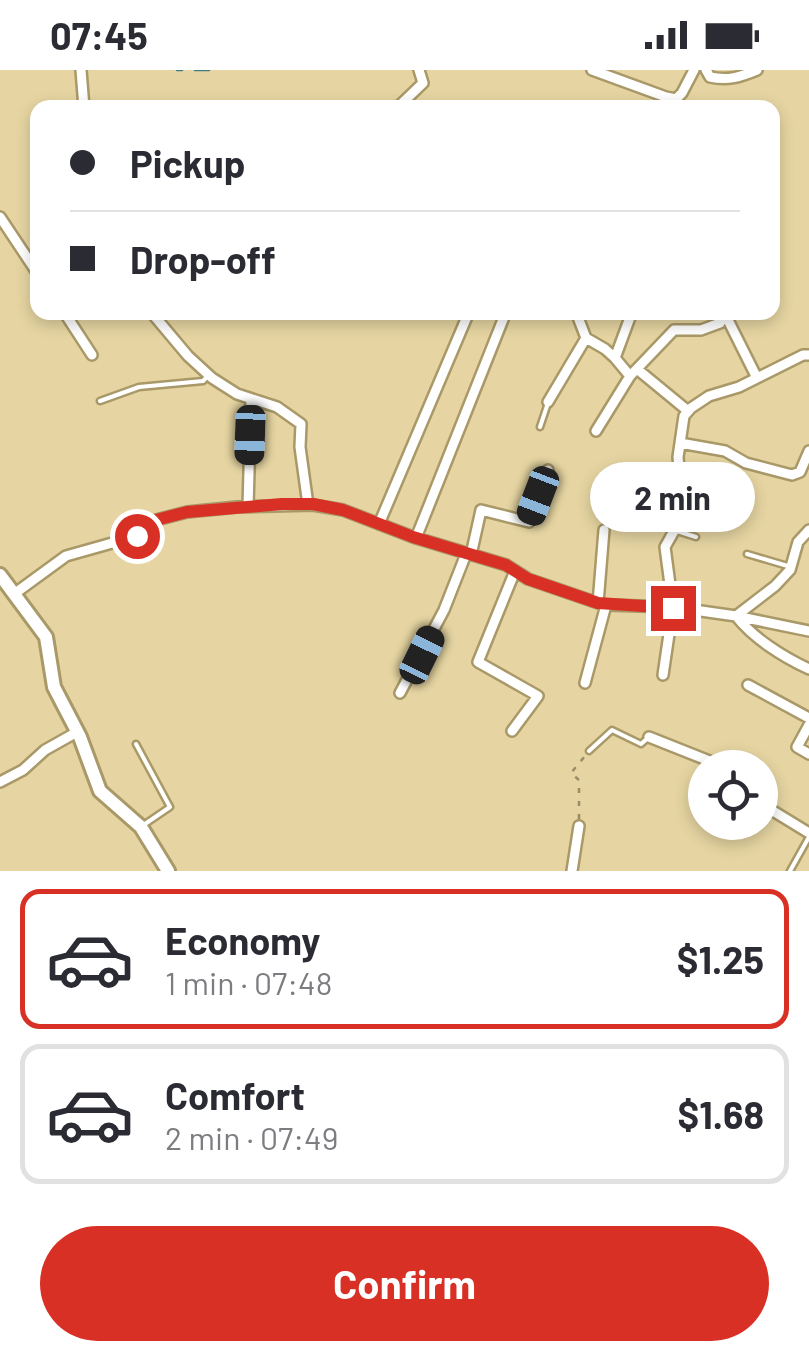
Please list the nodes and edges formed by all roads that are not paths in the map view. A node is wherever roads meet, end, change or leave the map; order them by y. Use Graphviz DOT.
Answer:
graph roads {
  1 [pos="81,70"];
  2 [pos="420,70"];
  3 [pos="592,70"];
  4 [pos="694,70"];
  5 [pos="706,70"];
  6 [pos="757,70"];
  7 [pos="83,100"];
  8 [pos="406,100"];
  9 [pos="670,100"];
  10 [pos="677,100"];
  11 [pos="0,217"];
  12 [pos="30,262"];
  13 [pos="69,320"];
  14 [pos="158,320"];
  15 [pos="466,320"];
  16 [pos="503,320"];
  17 [pos="579,320"];
  18 [pos="629,320"];
  19 [pos="721,320"];
  20 [pos="728,320"];
  21 [pos="586,338"];
  22 [pos="92,355"];
  23 [pos="809,355"];
  24 [pos="615,358"];
  25 [pos="634,373"];
  26 [pos="209,375"];
  27 [pos="756,378"];
  28 [pos="252,399"];
  29 [pos="100,402"];
  30 [pos="548,402"];
  31 [pos="688,411"];
  32 [pos="540,427"];
  33 [pos="596,432"];
  34 [pos="680,443"];
  35 [pos="809,451"];
  36 [pos="548,470"];
  37 [pos="308,504"];
  38 [pos="248,506"];
  39 [pos="379,524"];
  40 [pos="604,530"];
  41 [pos="674,530"];
  42 [pos="809,530"];
  43 [pos="416,538"];
  44 [pos="696,538"];
  45 [pos="469,554"];
  46 [pos="747,554"];
  47 [pos="791,567"];
  48 [pos="516,571"];
  49 [pos="0,575"];
  50 [pos="14,594"];
  51 [pos="602,604"];
  52 [pos="673,608"];
  53 [pos="736,616"];
  54 [pos="809,632"];
  55 [pos="809,669"];
  56 [pos="662,675"];
  57 [pos="585,683"];
  58 [pos="748,685"];
  59 [pos="400,692"];
  60 [pos="809,718"];
  61 [pos="809,726"];
  62 [pos="77,732"];
  63 [pos="512,732"];
  64 [pos="648,737"];
  65 [pos="136,744"];
  66 [pos="589,751"];
  67 [pos="688,753"];
  68 [pos="809,754"];
  69 [pos="0,782"];
  70 [pos="778,815"];
  71 [pos="579,826"];
  72 [pos="141,827"];
  73 [pos="809,835"];
  74 [pos="162,869"];
  75 [pos="572,871"];
  76 [pos="790,871"];
  1 -- 7 [label="street"];
  2 -- 8 [label="street"];
  3 -- 9 [label="street"];
  4 -- 10 [label="street"];
  5 -- 6 [label="street"];
  11 -- 12 [label="street"];
  13 -- 22 [label="street"];
  14 -- 26 [label="street"];
  15 -- 39 [label="street"];
  16 -- 43 [label="street"];
  17 -- 21 [label="street"];
  18 -- 24 [label="street"];
  19 -- 25 [label="street"];
  20 -- 27 [label="street"];
  21 -- 24 [label="street"];
  21 -- 30 [label="street"];
  23 -- 27 [label="street"];
  24 -- 25 [label="street"];
  25 -- 31 [label="street"];
  25 -- 33 [label="street"];
  26 -- 28 [label="street"];
  26 -- 29 [label="lane"];
  27 -- 31 [label="street"];
  28 -- 37 [label="street"];
  28 -- 38 [label="street"];
  30 -- 32 [label="lane"];
  31 -- 34 [label="street"];
  34 -- 35 [label="street"];
  34 -- 41 [label="street"];
  36 -- 45 [label="street"];
  37 -- 38 [label="street"];
  37 -- 39 [label="street"];
  38 -- 50 [label="street"];
  39 -- 43 [label="street"];
  40 -- 51 [label="street"];
  41 -- 44 [label="lane"];
  41 -- 52 [label="street"];
  42 -- 47 [label="street"];
  43 -- 45 [label="street"];
  45 -- 48 [label="street"];
  45 -- 59 [label="street"];
  46 -- 47 [label="lane"];
  47 -- 53 [label="street"];
  48 -- 51 [label="street"];
  48 -- 63 [label="street"];
  49 -- 50 [label="street"];
  50 -- 62 [label="street"];
  51 -- 52 [label="street"];
  51 -- 57 [label="street"];
  52 -- 53 [label="street"];
  52 -- 56 [label="street"];
  53 -- 54 [label="street"];
  53 -- 55 [label="street"];
  58 -- 60 [label="street"];
  61 -- 68 [label="street"];
  62 -- 69 [label="street"];
  62 -- 72 [label="street"];
  64 -- 66 [label="lane"];
  64 -- 67 [label="street"];
  65 -- 72 [label="lane"];
  70 -- 73 [label="street"];
  71 -- 75 [label="street"];
  72 -- 74 [label="street"];
  73 -- 76 [label="lane"];
}
